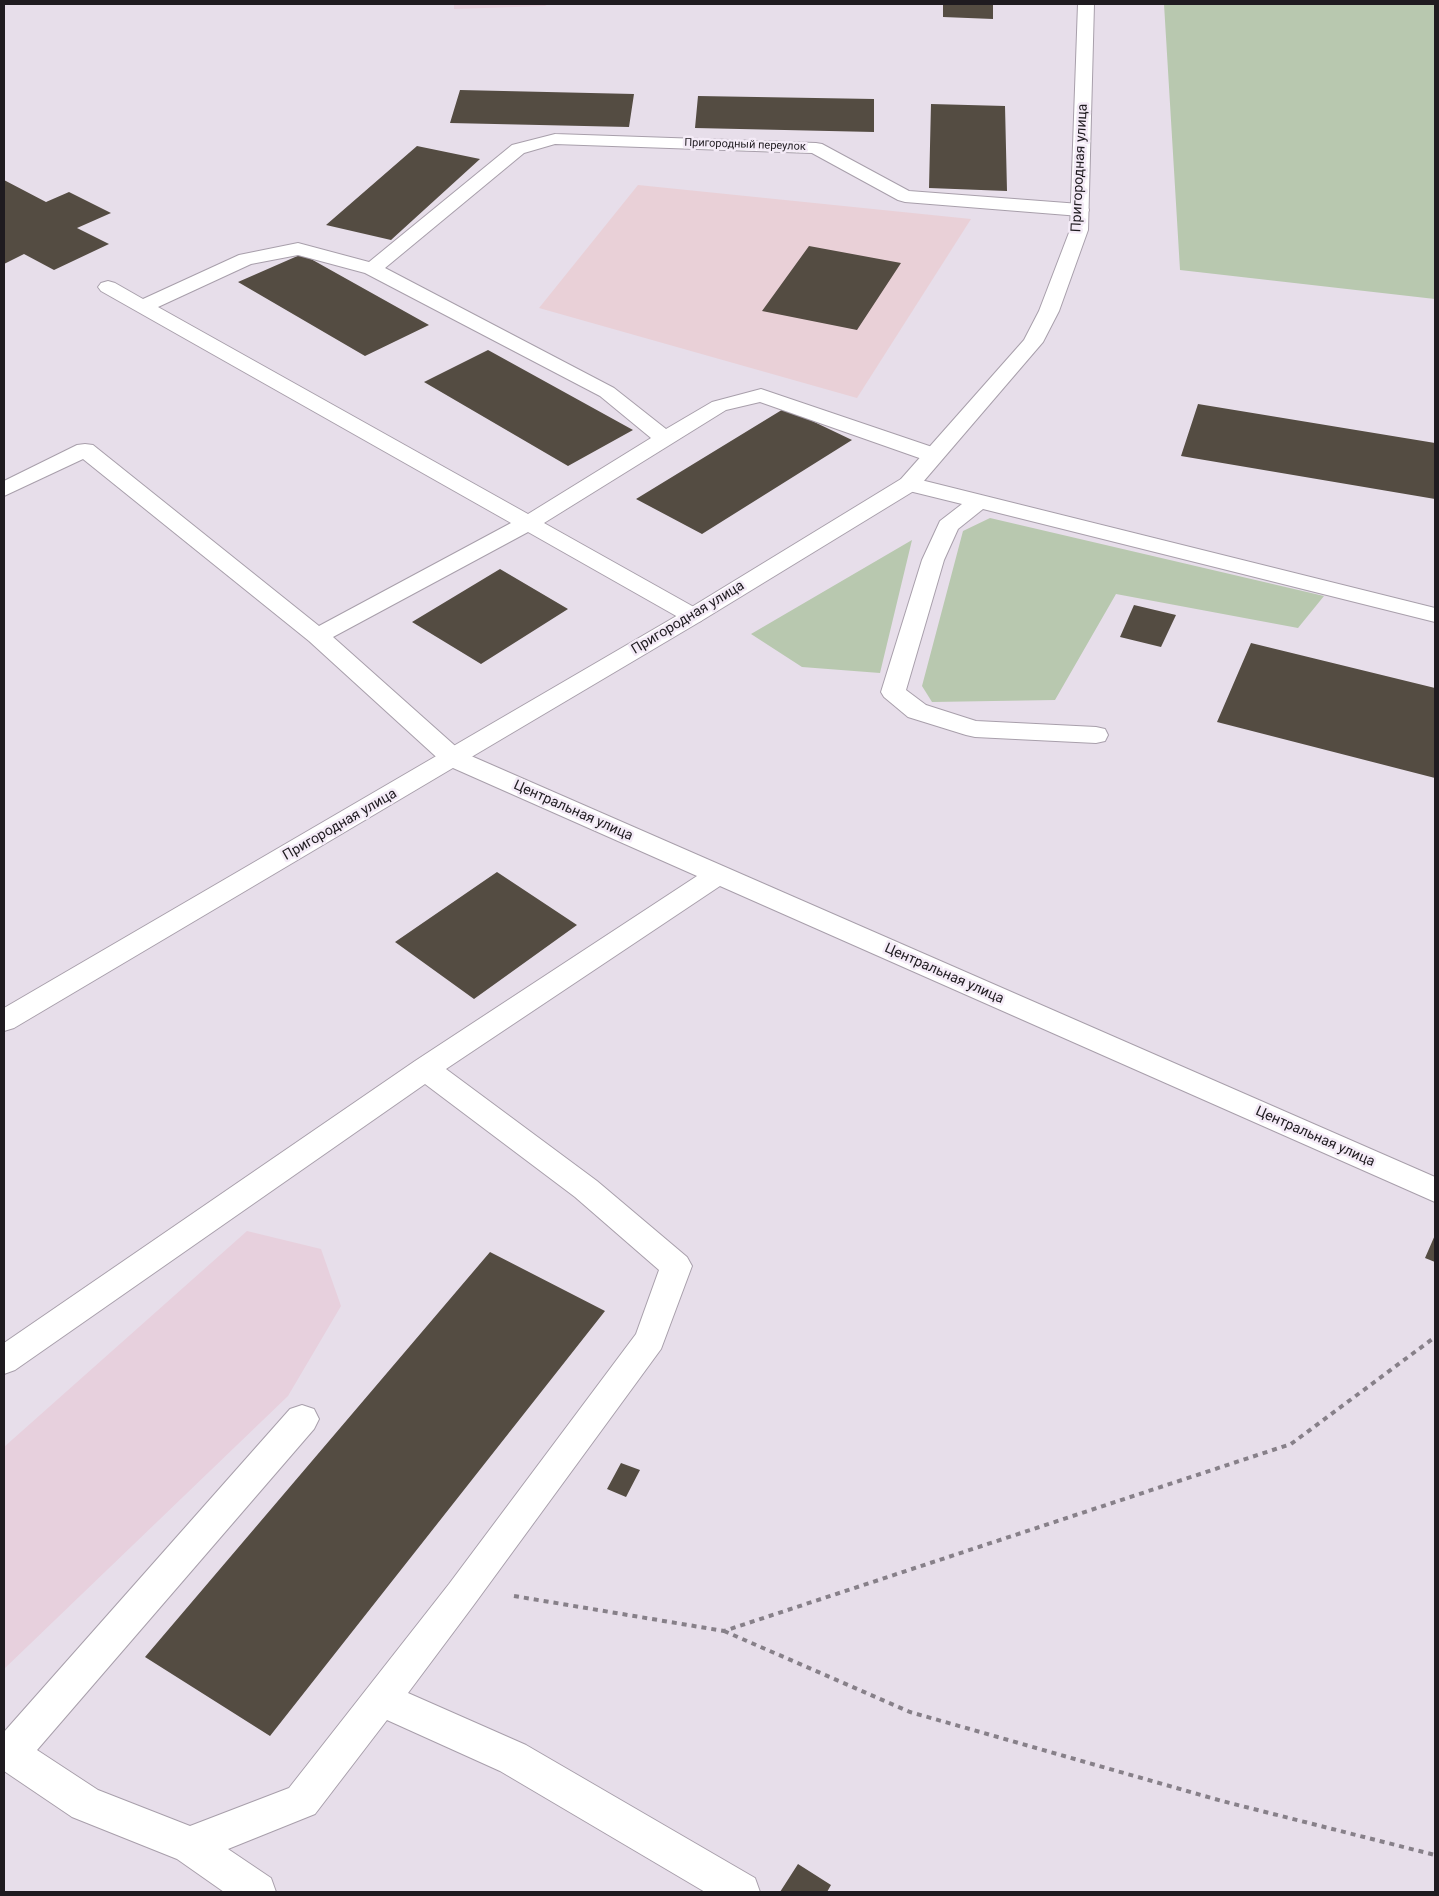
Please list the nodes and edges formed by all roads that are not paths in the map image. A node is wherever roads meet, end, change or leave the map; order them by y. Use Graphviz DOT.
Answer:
graph roads {
  1 [pos="1086,4"];
  2 [pos="1080,210"];
  3 [pos="372,269"];
  4 [pos="108,287"];
  5 [pos="144,306"];
  6 [pos="664,439"];
  7 [pos="933,455"];
  8 [pos="909,484"];
  9 [pos="4,489"];
  10 [pos="979,501"];
  11 [pos="528,523"];
  12 [pos="1435,615"];
  13 [pos="693,616"];
  14 [pos="317,636"];
  15 [pos="1096,735"];
  16 [pos="453,758"];
  17 [pos="717,875"];
  18 [pos="4,1022"];
  19 [pos="425,1069"];
  20 [pos="1435,1190"];
  21 [pos="4,1360"];
  22 [pos="302,1419"];
  23 [pos="381,1699"];
  24 [pos="6,1752"];
  25 [pos="190,1845"];
  26 [pos="257,1892"];
  27 [pos="741,1892"];
  1 -- 2 [label="main road, Пригородная улица"];
  2 -- 3 [label="main road, Пригородный переулок"];
  2 -- 7 [label="main road, Пригородная улица"];
  3 -- 5 [label="main road"];
  3 -- 6 [label="main road"];
  4 -- 5 [label="main road"];
  5 -- 11 [label="main road"];
  6 -- 7 [label="main road"];
  6 -- 11 [label="main road"];
  7 -- 8 [label="main road, Пригородная улица"];
  8 -- 10 [label="main road"];
  8 -- 13 [label="main road, Пригородная улица"];
  9 -- 14 [label="main road, Центральная улица"];
  10 -- 12 [label="main road"];
  10 -- 15 [label="main road"];
  11 -- 13 [label="main road"];
  11 -- 14 [label="main road"];
  13 -- 16 [label="main road, Пригородная улица"];
  14 -- 16 [label="main road, Центральная улица"];
  16 -- 17 [label="main road, Центральная улица"];
  16 -- 18 [label="main road, Пригородная улица"];
  17 -- 19 [label="main road"];
  17 -- 20 [label="main road, Центральная улица"];
  19 -- 21 [label="main road"];
  19 -- 23 [label="main road"];
  22 -- 24 [label="main road"];
  23 -- 25 [label="main road"];
  23 -- 27 [label="main road"];
  24 -- 25 [label="main road"];
  25 -- 26 [label="main road"];
}
